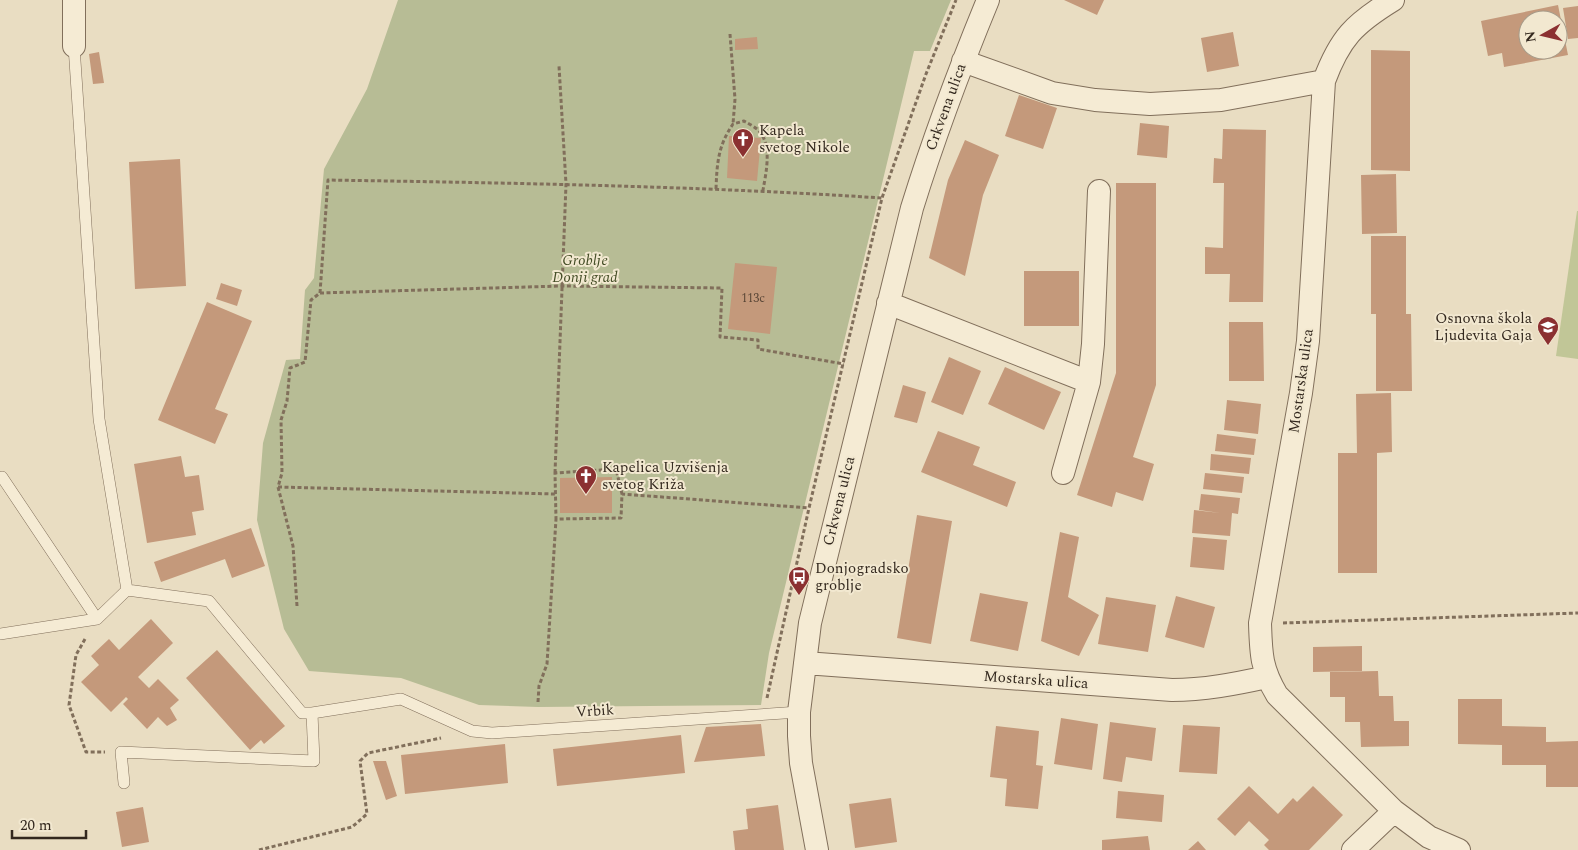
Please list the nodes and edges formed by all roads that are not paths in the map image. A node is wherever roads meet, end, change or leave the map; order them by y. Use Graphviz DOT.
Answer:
graph roads {
  1 [pos="74,0"];
  2 [pos="988,0"];
  3 [pos="1393,0"];
  4 [pos="74,46"];
  5 [pos="963,61"];
  6 [pos="1324,81"];
  7 [pos="1099,191"];
  8 [pos="888,302"];
  9 [pos="1089,382"];
  10 [pos="1063,473"];
  11 [pos="2,477"];
  12 [pos="127,590"];
  13 [pos="97,619"];
  14 [pos="0,634"];
  15 [pos="805,663"];
  16 [pos="1267,677"];
  17 [pos="798,712"];
  18 [pos="312,713"];
  19 [pos="124,783"];
  20 [pos="1394,811"];
  21 [pos="817,850"];
  22 [pos="1353,850"];
  23 [pos="1459,850"];
  1 -- 4 [label="street"];
  2 -- 5 [label="street, Crkvena ulica"];
  3 -- 6 [label="street, Mostarska ulica"];
  4 -- 12 [label="lane"];
  5 -- 6 [label="street"];
  5 -- 8 [label="street, Crkvena ulica"];
  6 -- 16 [label="street, Mostarska ulica"];
  7 -- 9 [label="street"];
  8 -- 9 [label="street"];
  8 -- 15 [label="street, Crkvena ulica"];
  9 -- 10 [label="street"];
  11 -- 13 [label="lane"];
  12 -- 13 [label="lane"];
  12 -- 18 [label="lane"];
  13 -- 14 [label="lane"];
  15 -- 16 [label="street, Mostarska ulica"];
  15 -- 17 [label="street, Crkvena ulica"];
  16 -- 20 [label="street, Mostarska ulica"];
  17 -- 18 [label="lane, Vrbik"];
  17 -- 21 [label="street, Crkvena ulica"];
  18 -- 19 [label="lane"];
  20 -- 22 [label="street"];
  20 -- 23 [label="street, Mostarska ulica"];
}
